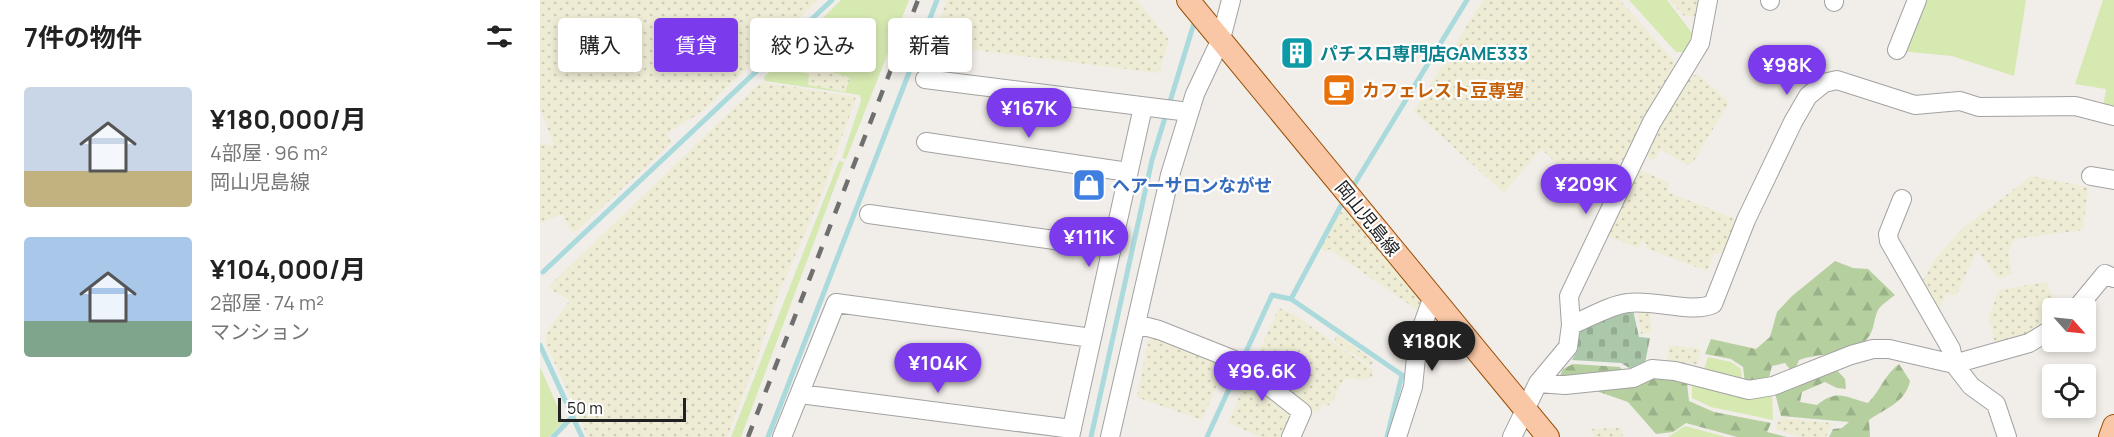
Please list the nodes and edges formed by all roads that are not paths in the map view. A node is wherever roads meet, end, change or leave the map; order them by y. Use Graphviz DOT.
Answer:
graph roads {
  1 [pos="1188,0"];
  2 [pos="1231,0"];
  3 [pos="1708,0"];
  4 [pos="1917,0"];
  5 [pos="1215,33"];
  6 [pos="1897,50"];
  7 [pos="925,80"];
  8 [pos="1152,107"];
  9 [pos="1186,112"];
  10 [pos="2114,116"];
  11 [pos="926,142"];
  12 [pos="1128,172"];
  13 [pos="2091,176"];
  14 [pos="2114,180"];
  15 [pos="1902,199"];
  16 [pos="869,214"];
  17 [pos="1111,249"];
  18 [pos="2114,278"];
  19 [pos="1433,296"];
  20 [pos="2085,298"];
  21 [pos="1136,324"];
  22 [pos="1571,326"];
  23 [pos="2042,335"];
  24 [pos="1092,338"];
  25 [pos="1954,364"];
  26 [pos="1538,383"];
  27 [pos="800,394"];
  28 [pos="1525,409"];
  29 [pos="2114,426"];
  30 [pos="1071,433"];
  31 [pos="782,437"];
  32 [pos="1110,437"];
  33 [pos="1291,437"];
  34 [pos="1397,437"];
  35 [pos="1512,437"];
  36 [pos="1548,437"];
  37 [pos="2007,437"];
  38 [pos="2110,437"];
  1 -- 5 [label="main road, 岡山児島線"];
  2 -- 5 [label="street"];
  3 -- 22 [label="street"];
  4 -- 6 [label="street"];
  5 -- 9 [label="street"];
  5 -- 19 [label="main road, 岡山児島線"];
  7 -- 8 [label="street"];
  8 -- 9 [label="street"];
  8 -- 12 [label="street"];
  9 -- 21 [label="street"];
  10 -- 22 [label="street"];
  11 -- 12 [label="street"];
  12 -- 17 [label="street"];
  13 -- 14 [label="street"];
  15 -- 25 [label="street"];
  16 -- 17 [label="street"];
  17 -- 24 [label="street"];
  18 -- 20 [label="street"];
  19 -- 28 [label="main road, 岡山児島線"];
  19 -- 34 [label="street"];
  21 -- 32 [label="street"];
  21 -- 33 [label="street"];
  22 -- 26 [label="street"];
  23 -- 25 [label="street"];
  24 -- 27 [label="street"];
  24 -- 30 [label="street"];
  25 -- 26 [label="street"];
  25 -- 37 [label="street"];
  26 -- 28 [label="street"];
  27 -- 30 [label="street"];
  27 -- 31 [label="street"];
  28 -- 35 [label="street"];
  28 -- 36 [label="main road, 岡山児島線"];
  29 -- 38 [label="main road"];
}
